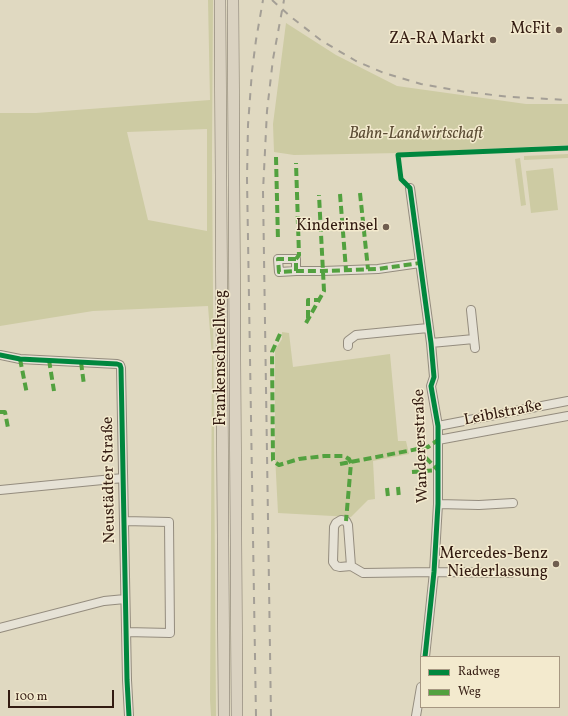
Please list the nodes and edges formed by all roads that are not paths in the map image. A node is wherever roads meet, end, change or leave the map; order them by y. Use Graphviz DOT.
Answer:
graph roads {
  1 [pos="220,0"];
  2 [pos="233,0"];
  3 [pos="410,188"];
  4 [pos="420,263"];
  5 [pos="296,272"];
  6 [pos="471,310"];
  7 [pos="428,328"];
  8 [pos="474,339"];
  9 [pos="431,343"];
  10 [pos="348,346"];
  11 [pos="475,348"];
  12 [pos="0,354"];
  13 [pos="568,402"];
  14 [pos="568,416"];
  15 [pos="438,426"];
  16 [pos="438,440"];
  17 [pos="123,478"];
  18 [pos="0,490"];
  19 [pos="513,503"];
  20 [pos="438,504"];
  21 [pos="124,521"];
  22 [pos="351,566"];
  23 [pos="434,572"];
  24 [pos="511,573"];
  25 [pos="125,599"];
  26 [pos="0,628"];
  27 [pos="126,632"];
  28 [pos="425,656"];
  29 [pos="420,693"];
  30 [pos="129,716"];
  31 [pos="224,716"];
  32 [pos="237,716"];
  33 [pos="416,716"];
  1 -- 31 [label="highway, Frankenschnellweg"];
  2 -- 32 [label="highway, Frankenschnellweg"];
  3 -- 4 [label="street, Wandererstraße"];
  4 -- 5 [label="street"];
  4 -- 7 [label="street, Wandererstraße"];
  6 -- 8 [label="street"];
  7 -- 9 [label="street, Wandererstraße"];
  7 -- 10 [label="street"];
  8 -- 9 [label="street"];
  8 -- 11 [label="street"];
  9 -- 15 [label="street, Wandererstraße"];
  12 -- 17 [label="street, Neustädter Straße"];
  13 -- 15 [label="street, Leiblstraße"];
  14 -- 16 [label="street, Leiblstraße"];
  15 -- 16 [label="street, Wandererstraße"];
  16 -- 20 [label="street, Wandererstraße"];
  17 -- 18 [label="street"];
  17 -- 21 [label="street, Neustädter Straße"];
  19 -- 20 [label="street, Wandererstraße"];
  20 -- 23 [label="street, Wandererstraße"];
  21 -- 25 [label="street, Neustädter Straße"];
  21 -- 27 [label="street, Neustädter Straße"];
  22 -- 22 [label="street"];
  22 -- 23 [label="street"];
  23 -- 24 [label="street"];
  23 -- 28 [label="street, Wandererstraße"];
  25 -- 26 [label="street"];
  25 -- 27 [label="street, Neustädter Straße"];
  27 -- 30 [label="street, Neustädter Straße"];
  29 -- 33 [label="street"];
}
